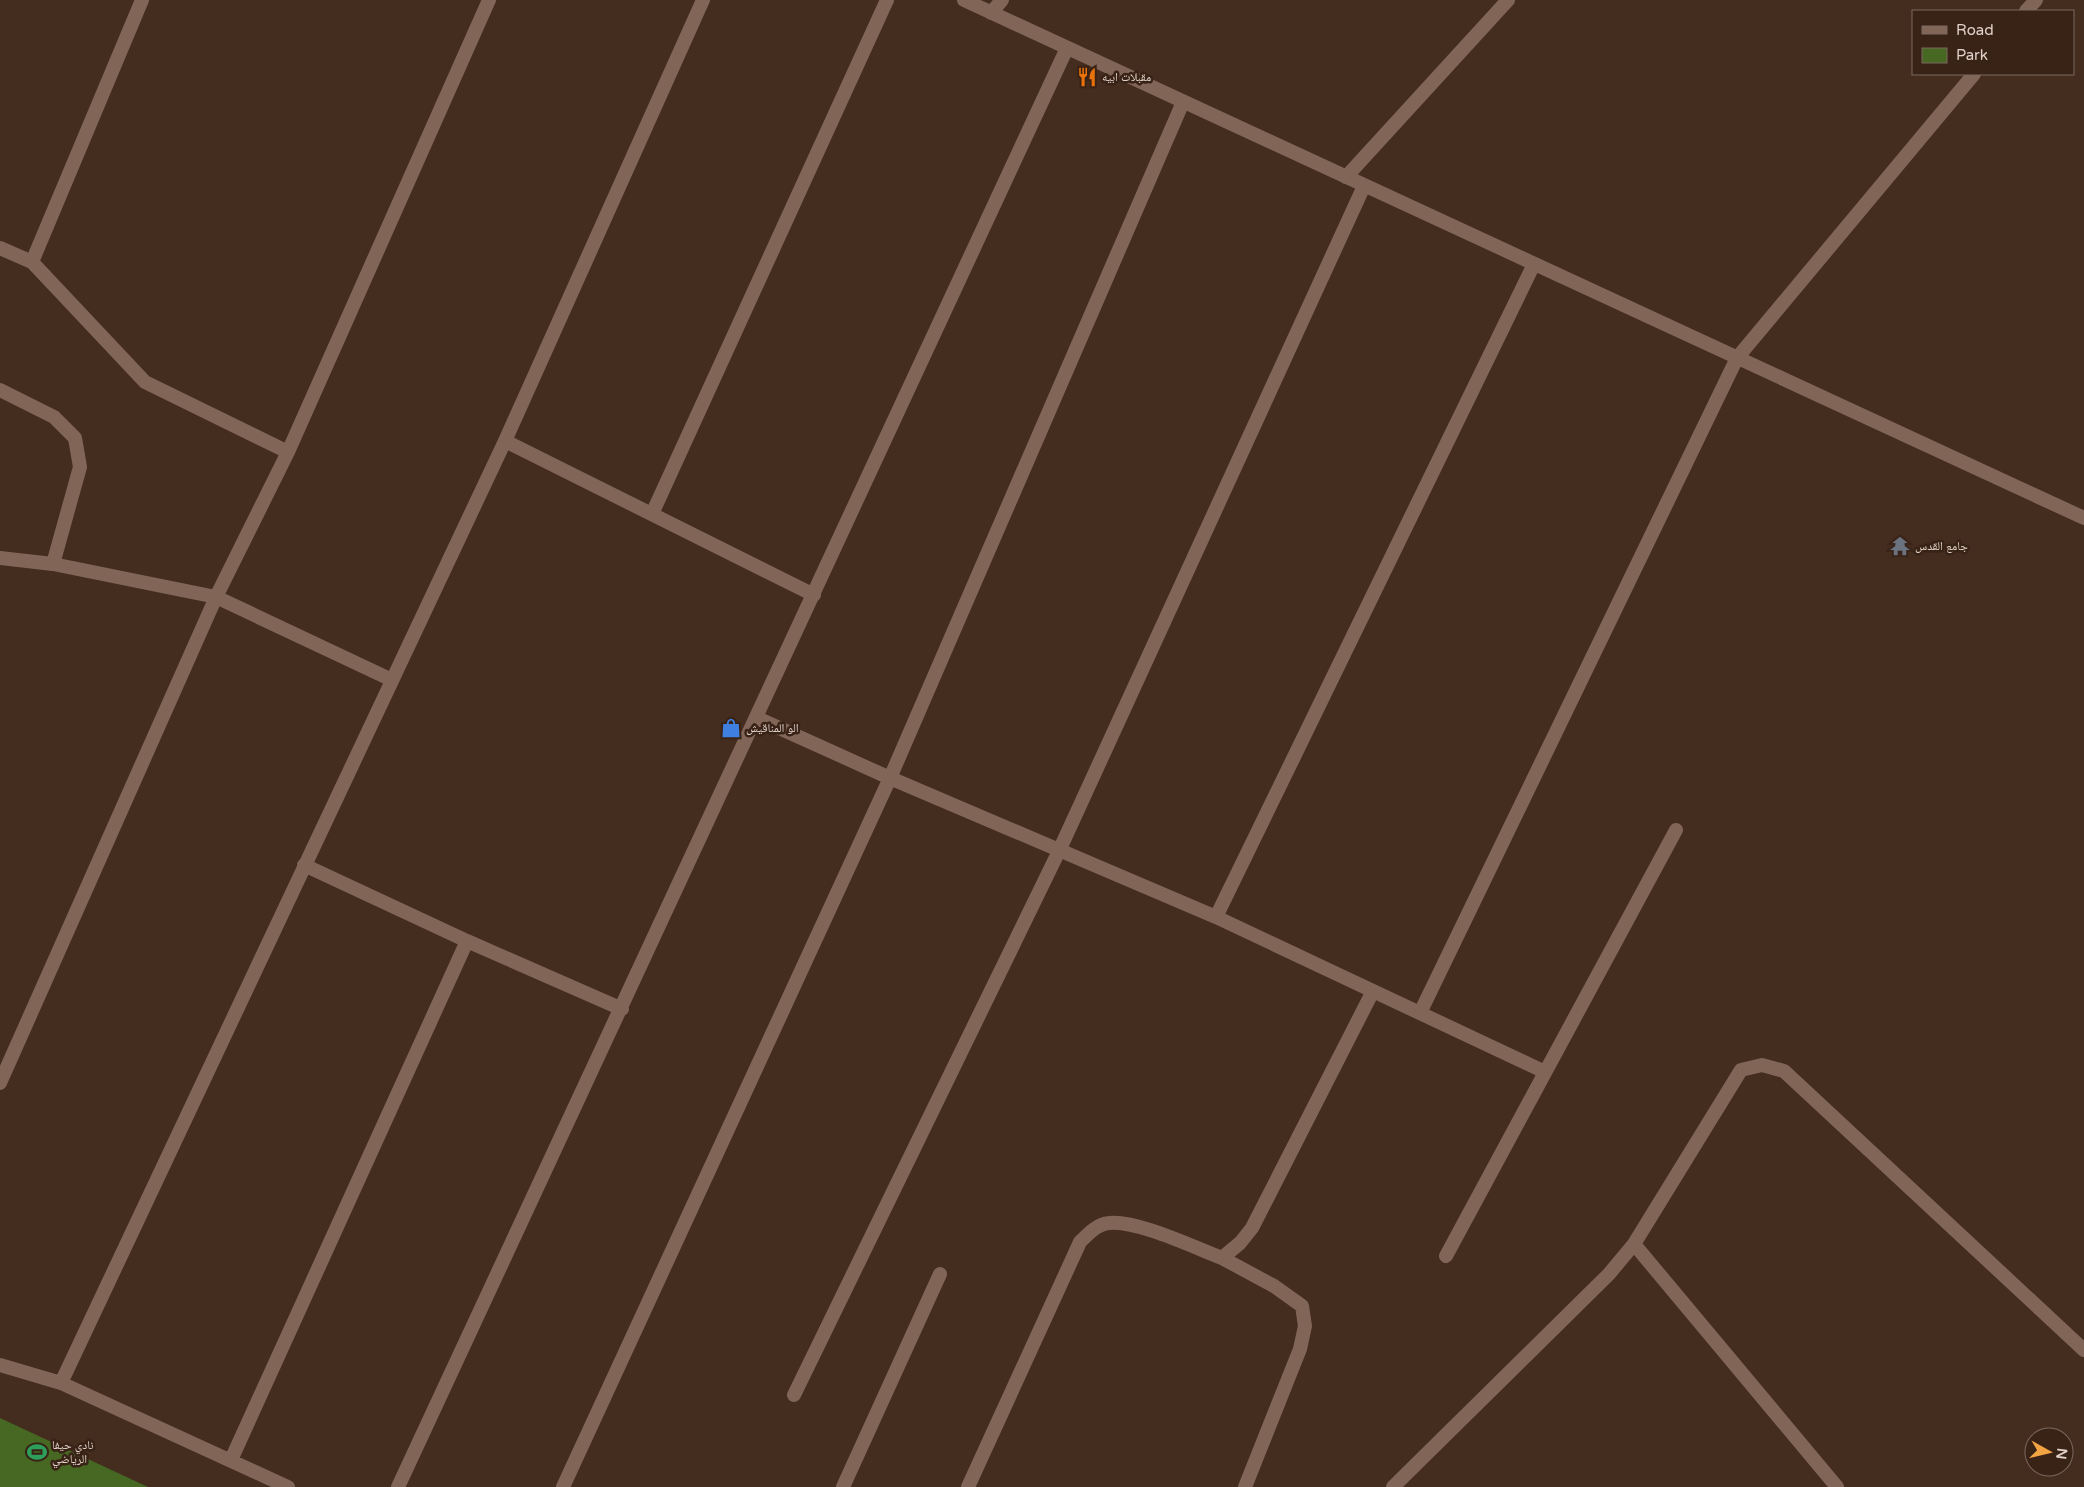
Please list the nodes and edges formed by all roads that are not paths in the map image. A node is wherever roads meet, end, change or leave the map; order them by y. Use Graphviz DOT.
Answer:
graph roads {
  1 [pos="142,0"];
  2 [pos="489,0"];
  3 [pos="703,0"];
  4 [pos="887,0"];
  5 [pos="964,0"];
  6 [pos="1002,0"];
  7 [pos="1508,0"];
  8 [pos="2036,0"];
  9 [pos="2027,10"];
  10 [pos="991,13"];
  11 [pos="1067,48"];
  12 [pos="1973,75"];
  13 [pos="1183,102"];
  14 [pos="1346,177"];
  15 [pos="1364,186"];
  16 [pos="0,248"];
  17 [pos="32,262"];
  18 [pos="1534,264"];
  19 [pos="1737,358"];
  20 [pos="0,390"];
  21 [pos="505,441"];
  22 [pos="288,452"];
  23 [pos="652,514"];
  24 [pos="2084,518"];
  25 [pos="0,558"];
  26 [pos="52,564"];
  27 [pos="814,595"];
  28 [pos="216,597"];
  29 [pos="392,680"];
  30 [pos="756,718"];
  31 [pos="890,778"];
  32 [pos="1676,830"];
  33 [pos="1059,850"];
  34 [pos="304,865"];
  35 [pos="1216,917"];
  36 [pos="466,941"];
  37 [pos="1373,991"];
  38 [pos="622,1009"];
  39 [pos="1420,1013"];
  40 [pos="1545,1072"];
  41 [pos="0,1083"];
  42 [pos="1634,1244"];
  43 [pos="1446,1256"];
  44 [pos="1222,1258"];
  45 [pos="940,1274"];
  46 [pos="2084,1350"];
  47 [pos="0,1365"];
  48 [pos="61,1383"];
  49 [pos="794,1395"];
  50 [pos="231,1460"];
  51 [pos="288,1487"];
  52 [pos="398,1487"];
  53 [pos="563,1487"];
  54 [pos="843,1487"];
  55 [pos="968,1487"];
  56 [pos="1245,1487"];
  57 [pos="1392,1487"];
  58 [pos="1837,1487"];
  1 -- 17 [label="street"];
  2 -- 22 [label="street"];
  3 -- 21 [label="street"];
  4 -- 23 [label="street"];
  5 -- 10 [label="street"];
  6 -- 10 [label="street"];
  7 -- 14 [label="street"];
  8 -- 9 [label="street"];
  10 -- 11 [label="street"];
  11 -- 13 [label="street"];
  11 -- 27 [label="street"];
  12 -- 19 [label="street"];
  13 -- 14 [label="street"];
  13 -- 31 [label="street"];
  14 -- 15 [label="street"];
  15 -- 18 [label="street"];
  15 -- 33 [label="street"];
  16 -- 17 [label="street"];
  17 -- 22 [label="street"];
  18 -- 19 [label="street"];
  18 -- 35 [label="street"];
  19 -- 24 [label="street"];
  19 -- 39 [label="street"];
  20 -- 26 [label="street"];
  21 -- 23 [label="street"];
  21 -- 29 [label="street"];
  22 -- 28 [label="street"];
  23 -- 27 [label="street"];
  25 -- 26 [label="street"];
  26 -- 28 [label="street"];
  27 -- 30 [label="street"];
  28 -- 29 [label="street"];
  28 -- 41 [label="street"];
  29 -- 34 [label="street"];
  30 -- 31 [label="street"];
  30 -- 38 [label="street"];
  31 -- 33 [label="street"];
  31 -- 53 [label="street"];
  32 -- 40 [label="street"];
  33 -- 35 [label="street"];
  33 -- 49 [label="street"];
  34 -- 36 [label="street"];
  34 -- 48 [label="street"];
  35 -- 37 [label="street"];
  36 -- 38 [label="street"];
  36 -- 50 [label="street"];
  37 -- 39 [label="street"];
  37 -- 44 [label="street"];
  38 -- 52 [label="street"];
  39 -- 40 [label="street"];
  40 -- 43 [label="street"];
  42 -- 46 [label="street"];
  42 -- 57 [label="street"];
  42 -- 58 [label="street"];
  44 -- 55 [label="street"];
  44 -- 56 [label="street"];
  45 -- 54 [label="street"];
  47 -- 48 [label="street"];
  48 -- 50 [label="street"];
  50 -- 51 [label="street"];
}
